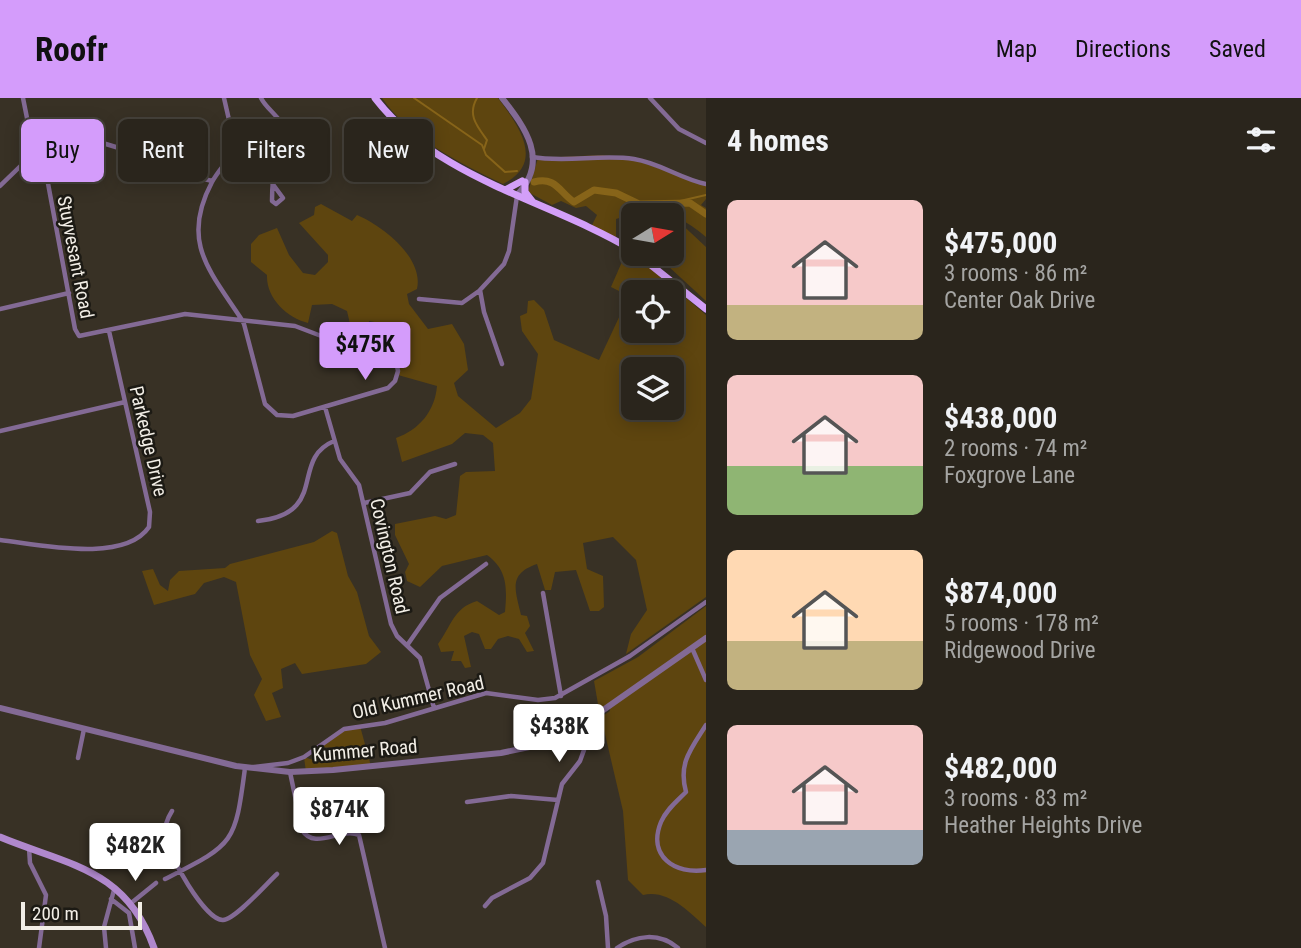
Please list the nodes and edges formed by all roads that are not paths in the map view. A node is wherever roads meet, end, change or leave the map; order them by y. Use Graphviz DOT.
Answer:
graph roads {
  1 [pos="23,98"];
  2 [pos="224,98"];
  3 [pos="261,98"];
  4 [pos="374,98"];
  5 [pos="502,98"];
  6 [pos="650,98"];
  7 [pos="27,119"];
  8 [pos="104,142"];
  9 [pos="706,143"];
  10 [pos="532,157"];
  11 [pos="21,166"];
  12 [pos="212,181"];
  13 [pos="48,182"];
  14 [pos="524,182"];
  15 [pos="272,183"];
  16 [pos="706,184"];
  17 [pos="0,186"];
  18 [pos="504,190"];
  19 [pos="517,195"];
  20 [pos="533,201"];
  21 [pos="621,245"];
  22 [pos="652,266"];
  23 [pos="480,290"];
  24 [pos="69,293"];
  25 [pos="419,299"];
  26 [pos="0,309"];
  27 [pos="706,309"];
  28 [pos="242,320"];
  29 [pos="109,331"];
  30 [pos="502,364"];
  31 [pos="125,402"];
  32 [pos="325,407"];
  33 [pos="0,431"];
  34 [pos="334,441"];
  35 [pos="455,464"];
  36 [pos="364,503"];
  37 [pos="258,521"];
  38 [pos="0,540"];
  39 [pos="486,564"];
  40 [pos="543,593"];
  41 [pos="706,602"];
  42 [pos="706,638"];
  43 [pos="408,644"];
  44 [pos="692,648"];
  45 [pos="706,680"];
  46 [pos="561,696"];
  47 [pos="0,708"];
  48 [pos="434,708"];
  49 [pos="706,724"];
  50 [pos="579,727"];
  51 [pos="84,729"];
  52 [pos="78,758"];
  53 [pos="245,768"];
  54 [pos="289,772"];
  55 [pos="558,800"];
  56 [pos="467,802"];
  57 [pos="172,811"];
  58 [pos="0,836"];
  59 [pos="29,847"];
  60 [pos="706,870"];
  61 [pos="180,871"];
  62 [pos="277,874"];
  63 [pos="165,879"];
  64 [pos="598,882"];
  65 [pos="156,883"];
  66 [pos="115,889"];
  67 [pos="111,898"];
  68 [pos="129,904"];
  69 [pos="485,905"];
  70 [pos="39,948"];
  71 [pos="106,948"];
  72 [pos="135,948"];
  73 [pos="154,948"];
  74 [pos="385,948"];
  75 [pos="608,948"];
  76 [pos="617,948"];
  77 [pos="678,948"];
  1 -- 7 [label="street"];
  2 -- 12 [label="street"];
  3 -- 15 [label="street"];
  4 -- 18 [label="main road"];
  5 -- 10 [label="street"];
  6 -- 9 [label="street"];
  8 -- 12 [label="street"];
  10 -- 14 [label="street"];
  10 -- 16 [label="street"];
  11 -- 17 [label="street"];
  12 -- 28 [label="street"];
  13 -- 24 [label="street, Stuyvesant Road"];
  14 -- 18 [label="main road"];
  14 -- 19 [label="street"];
  14 -- 20 [label="main road"];
  18 -- 19 [label="main road"];
  19 -- 20 [label="main road"];
  19 -- 23 [label="street"];
  20 -- 21 [label="main road"];
  22 -- 27 [label="main road"];
  23 -- 25 [label="street"];
  23 -- 30 [label="street"];
  24 -- 26 [label="street"];
  24 -- 29 [label="street, Stuyvesant Road"];
  28 -- 29 [label="street"];
  28 -- 32 [label="street"];
  28 -- 32 [label="street"];
  29 -- 31 [label="street, Parkedge Drive"];
  31 -- 33 [label="street"];
  31 -- 38 [label="street, Parkedge Drive"];
  32 -- 34 [label="street, Covington Road"];
  34 -- 36 [label="street, Covington Road"];
  34 -- 37 [label="street"];
  35 -- 36 [label="street"];
  36 -- 43 [label="street, Covington Road"];
  39 -- 43 [label="street"];
  40 -- 46 [label="street"];
  41 -- 46 [label="street, Old Kummer Road"];
  42 -- 44 [label="street, Kummer Road"];
  43 -- 48 [label="street, Covington Road"];
  44 -- 45 [label="street"];
  44 -- 50 [label="street, Kummer Road"];
  46 -- 48 [label="street, Old Kummer Road"];
  47 -- 51 [label="street, Kummer Road"];
  48 -- 53 [label="street, Old Kummer Road"];
  49 -- 60 [label="street"];
  50 -- 54 [label="street, Kummer Road"];
  50 -- 55 [label="street"];
  51 -- 52 [label="street"];
  51 -- 53 [label="street, Kummer Road"];
  53 -- 54 [label="street, Kummer Road"];
  53 -- 61 [label="street"];
  54 -- 74 [label="street"];
  55 -- 56 [label="street"];
  55 -- 69 [label="street"];
  57 -- 61 [label="street"];
  58 -- 59 [label="main road"];
  59 -- 66 [label="main road"];
  59 -- 70 [label="street"];
  61 -- 62 [label="street"];
  61 -- 63 [label="street"];
  64 -- 75 [label="street"];
  65 -- 68 [label="street"];
  66 -- 67 [label="street"];
  66 -- 68 [label="main road"];
  67 -- 71 [label="street"];
  67 -- 72 [label="street"];
  68 -- 73 [label="main road"];
  76 -- 77 [label="street"];
}
